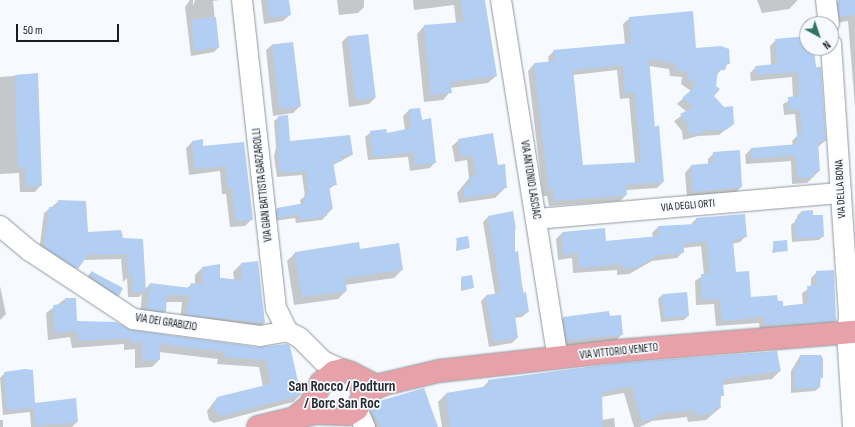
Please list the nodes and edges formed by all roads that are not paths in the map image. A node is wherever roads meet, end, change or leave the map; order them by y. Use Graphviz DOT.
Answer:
graph roads {
  1 [pos="242,0"];
  2 [pos="502,0"];
  3 [pos="826,0"];
  4 [pos="828,16"];
  5 [pos="832,56"];
  6 [pos="841,193"];
  7 [pos="536,219"];
  8 [pos="0,226"];
  9 [pos="287,331"];
  10 [pos="851,332"];
  11 [pos="314,354"];
  12 [pos="558,359"];
  13 [pos="320,388"];
  14 [pos="354,404"];
  15 [pos="297,416"];
  16 [pos="258,427"];
  17 [pos="853,427"];
  1 -- 9 [label="street, VIA GIAN BATTISTA GARZAROLLI"];
  2 -- 7 [label="street, VIA ANTONIO LASCIAC"];
  3 -- 4 [label="street"];
  5 -- 6 [label="street, VIA DELLA BONA"];
  6 -- 7 [label="street, VIA DEGLI ORTI"];
  6 -- 10 [label="street, VIA DELLA BONA"];
  7 -- 12 [label="street, VIA ANTONIO LASCIAC"];
  8 -- 9 [label="street, VIA DEI GRABIZIO"];
  9 -- 11 [label="street"];
  10 -- 12 [label="main road, VIA VITTORIO VENETO"];
  10 -- 17 [label="street, VIA DELLA BONA"];
  11 -- 13 [label="street"];
  11 -- 14 [label="street"];
  12 -- 14 [label="main road, VIA VITTORIO VENETO"];
  13 -- 14 [label="main road"];
  13 -- 14 [label="main road, VIA VITTORIO VENETO"];
  13 -- 15 [label="main road, VIA VITTORIO VENETO"];
  14 -- 15 [label="main road, VIA VITTORIO VENETO"];
  15 -- 16 [label="main road, VIA VITTORIO VENETO"];
}
